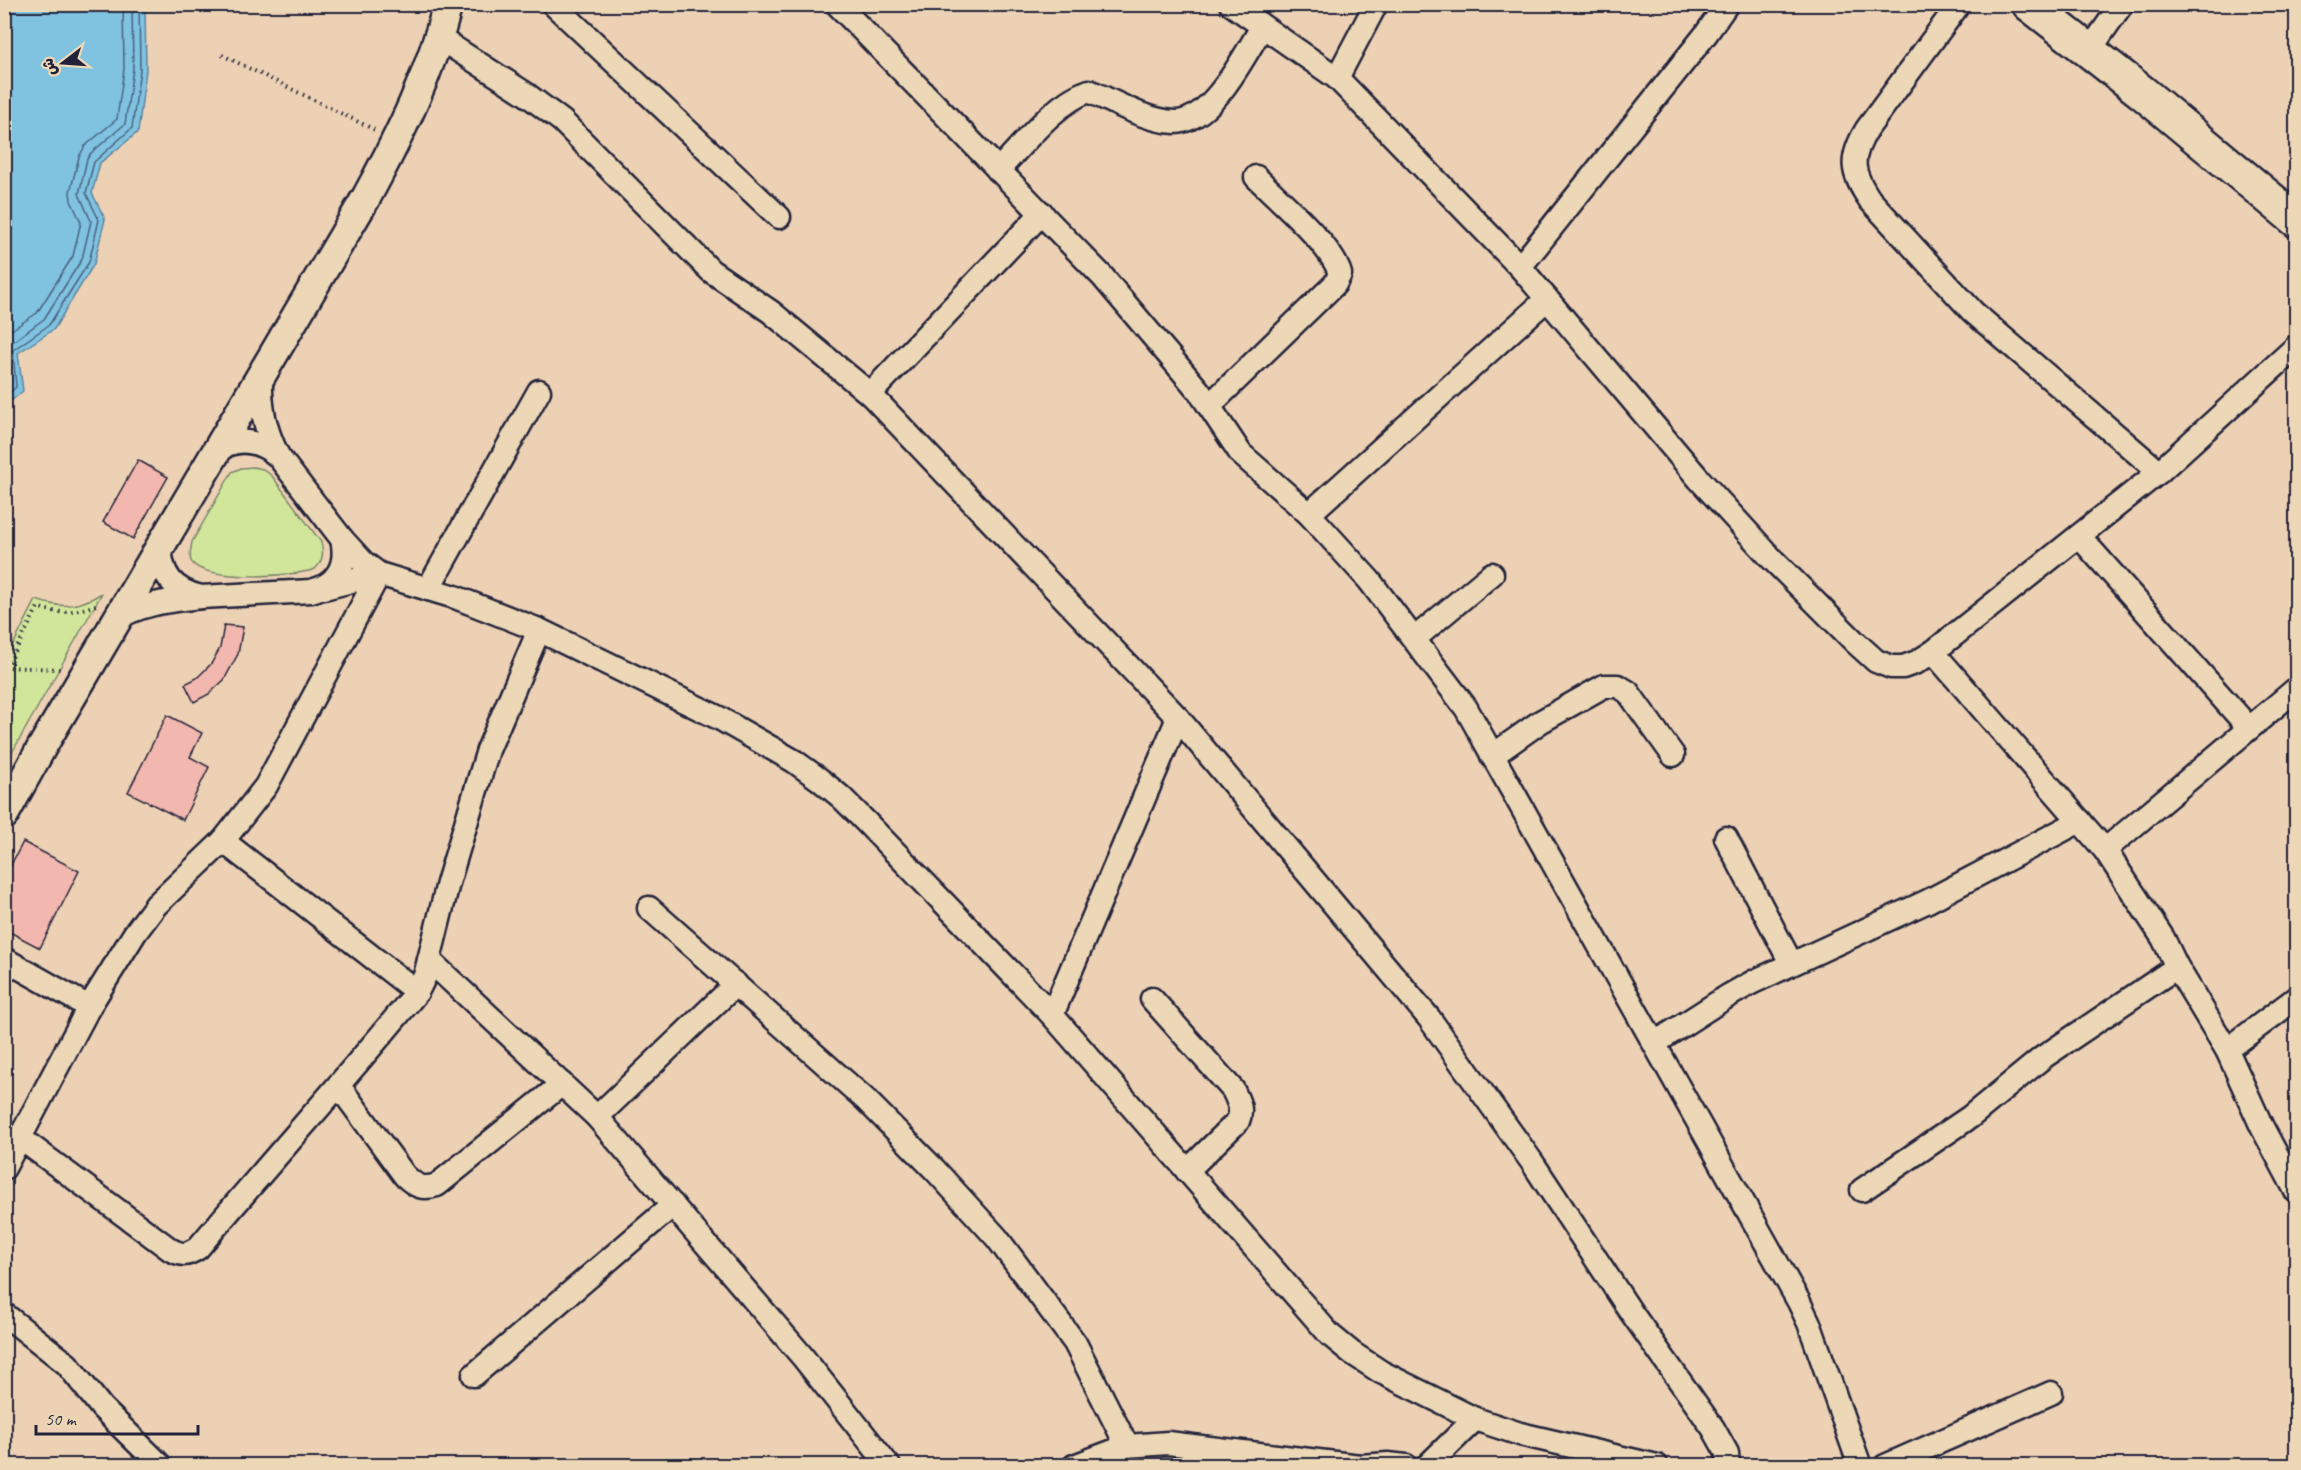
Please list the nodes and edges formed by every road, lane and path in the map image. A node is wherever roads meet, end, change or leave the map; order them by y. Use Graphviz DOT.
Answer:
graph roads {
  1 [pos="448,4"];
  2 [pos="553,4"];
  3 [pos="837,4"];
  4 [pos="1231,4"];
  5 [pos="1376,4"];
  6 [pos="1727,4"];
  7 [pos="1959,4"];
  8 [pos="2029,4"];
  9 [pos="2122,4"];
  10 [pos="1262,27"];
  11 [pos="439,38"];
  12 [pos="2089,51"];
  13 [pos="222,55"];
  14 [pos="1337,78"];
  15 [pos="397,141"];
  16 [pos="998,170"];
  17 [pos="1256,177"];
  18 [pos="1042,213"];
  19 [pos="779,218"];
  20 [pos="2296,220"];
  21 [pos="1520,267"];
  22 [pos="1547,298"];
  23 [pos="2296,347"];
  24 [pos="261,378"];
  25 [pos="539,391"];
  26 [pos="870,394"];
  27 [pos="1209,406"];
  28 [pos="215,452"];
  29 [pos="278,456"];
  30 [pos="2159,472"];
  31 [pos="1309,514"];
  32 [pos="2079,537"];
  33 [pos="342,539"];
  34 [pos="160,545"];
  35 [pos="379,574"];
  36 [pos="1492,574"];
  37 [pos="322,588"];
  38 [pos="428,589"];
  39 [pos="201,597"];
  40 [pos="110,610"];
  41 [pos="539,630"];
  42 [pos="1414,639"];
  43 [pos="1933,652"];
  44 [pos="6,668"];
  45 [pos="68,669"];
  46 [pos="4,673"];
  47 [pos="2296,689"];
  48 [pos="1178,718"];
  49 [pos="2249,728"];
  50 [pos="1673,755"];
  51 [pos="1492,756"];
  52 [pos="4,815"];
  53 [pos="2080,821"];
  54 [pos="1726,838"];
  55 [pos="223,841"];
  56 [pos="2105,850"];
  57 [pos="649,908"];
  58 [pos="4,959"];
  59 [pos="429,960"];
  60 [pos="1791,963"];
  61 [pos="2177,967"];
  62 [pos="736,984"];
  63 [pos="417,992"];
  64 [pos="2296,998"];
  65 [pos="1152,999"];
  66 [pos="89,1007"];
  67 [pos="1052,1015"];
  68 [pos="1655,1043"];
  69 [pos="2228,1050"];
  70 [pos="562,1084"];
  71 [pos="339,1086"];
  72 [pos="597,1117"];
  73 [pos="20,1138"];
  74 [pos="4,1168"];
  75 [pos="1187,1171"];
  76 [pos="1862,1190"];
  77 [pos="2296,1191"];
  78 [pos="673,1205"];
  79 [pos="4,1314"];
  80 [pos="474,1375"];
  81 [pos="2051,1393"];
  82 [pos="1475,1419"];
  83 [pos="1127,1446"];
  84 [pos="161,1466"];
  85 [pos="890,1466"];
  86 [pos="1074,1466"];
  87 [pos="1360,1466"];
  88 [pos="1406,1466"];
  89 [pos="1427,1466"];
  90 [pos="1657,1466"];
  91 [pos="1728,1466"];
  92 [pos="1860,1466"];
  93 [pos="1885,1466"];
  1 -- 11 [label="street"];
  2 -- 19 [label="street"];
  3 -- 16 [label="street"];
  4 -- 10 [label="street"];
  5 -- 14 [label="street"];
  6 -- 21 [label="street"];
  7 -- 30 [label="street"];
  8 -- 12 [label="main road"];
  9 -- 12 [label="street"];
  10 -- 14 [label="street"];
  10 -- 16 [label="street"];
  11 -- 15 [label="street"];
  11 -- 26 [label="street"];
  12 -- 20 [label="main road"];
  13 -- 15 [label="path"];
  14 -- 21 [label="street"];
  15 -- 24 [label="street"];
  16 -- 18 [label="street"];
  17 -- 27 [label="street"];
  18 -- 26 [label="street"];
  18 -- 27 [label="street"];
  21 -- 22 [label="street"];
  22 -- 31 [label="street"];
  22 -- 43 [label="street"];
  23 -- 30 [label="street"];
  24 -- 28 [label="street"];
  24 -- 29 [label="street"];
  25 -- 38 [label="street"];
  26 -- 48 [label="street"];
  27 -- 31 [label="street"];
  28 -- 29 [label="street"];
  28 -- 34 [label="street"];
  29 -- 33 [label="street"];
  30 -- 32 [label="street"];
  31 -- 42 [label="street"];
  32 -- 43 [label="street"];
  32 -- 49 [label="street"];
  33 -- 35 [label="street"];
  33 -- 37 [label="street"];
  34 -- 39 [label="street"];
  34 -- 40 [label="street"];
  35 -- 37 [label="street"];
  35 -- 38 [label="street"];
  35 -- 55 [label="street"];
  36 -- 42 [label="street"];
  37 -- 39 [label="street"];
  38 -- 41 [label="street"];
  39 -- 40 [label="street"];
  40 -- 44 [label="path"];
  40 -- 52 [label="street"];
  41 -- 59 [label="street"];
  41 -- 67 [label="street"];
  42 -- 51 [label="street"];
  43 -- 53 [label="street"];
  44 -- 45 [label="path"];
  44 -- 46 [label="path"];
  47 -- 49 [label="street"];
  48 -- 67 [label="street"];
  48 -- 91 [label="street"];
  49 -- 56 [label="street"];
  50 -- 51 [label="street"];
  51 -- 68 [label="street"];
  53 -- 56 [label="street"];
  53 -- 60 [label="street"];
  54 -- 60 [label="street"];
  55 -- 63 [label="street"];
  55 -- 66 [label="street"];
  56 -- 61 [label="street"];
  57 -- 62 [label="street"];
  58 -- 66 [label="street"];
  59 -- 63 [label="street"];
  59 -- 70 [label="street"];
  60 -- 68 [label="street"];
  61 -- 69 [label="street"];
  61 -- 76 [label="street"];
  62 -- 72 [label="street"];
  62 -- 83 [label="street"];
  63 -- 71 [label="street"];
  64 -- 69 [label="street"];
  65 -- 75 [label="street"];
  66 -- 73 [label="street"];
  67 -- 75 [label="street"];
  68 -- 92 [label="street"];
  69 -- 77 [label="street"];
  70 -- 71 [label="street"];
  70 -- 72 [label="street"];
  71 -- 73 [label="street"];
  72 -- 78 [label="street"];
  73 -- 74 [label="street"];
  75 -- 82 [label="street"];
  78 -- 80 [label="street"];
  78 -- 85 [label="street"];
  79 -- 84 [label="street"];
  81 -- 93 [label="street"];
  82 -- 89 [label="street"];
  82 -- 90 [label="street"];
  83 -- 86 [label="street"];
  83 -- 87 [label="street"];
  87 -- 88 [label="street"];
}
